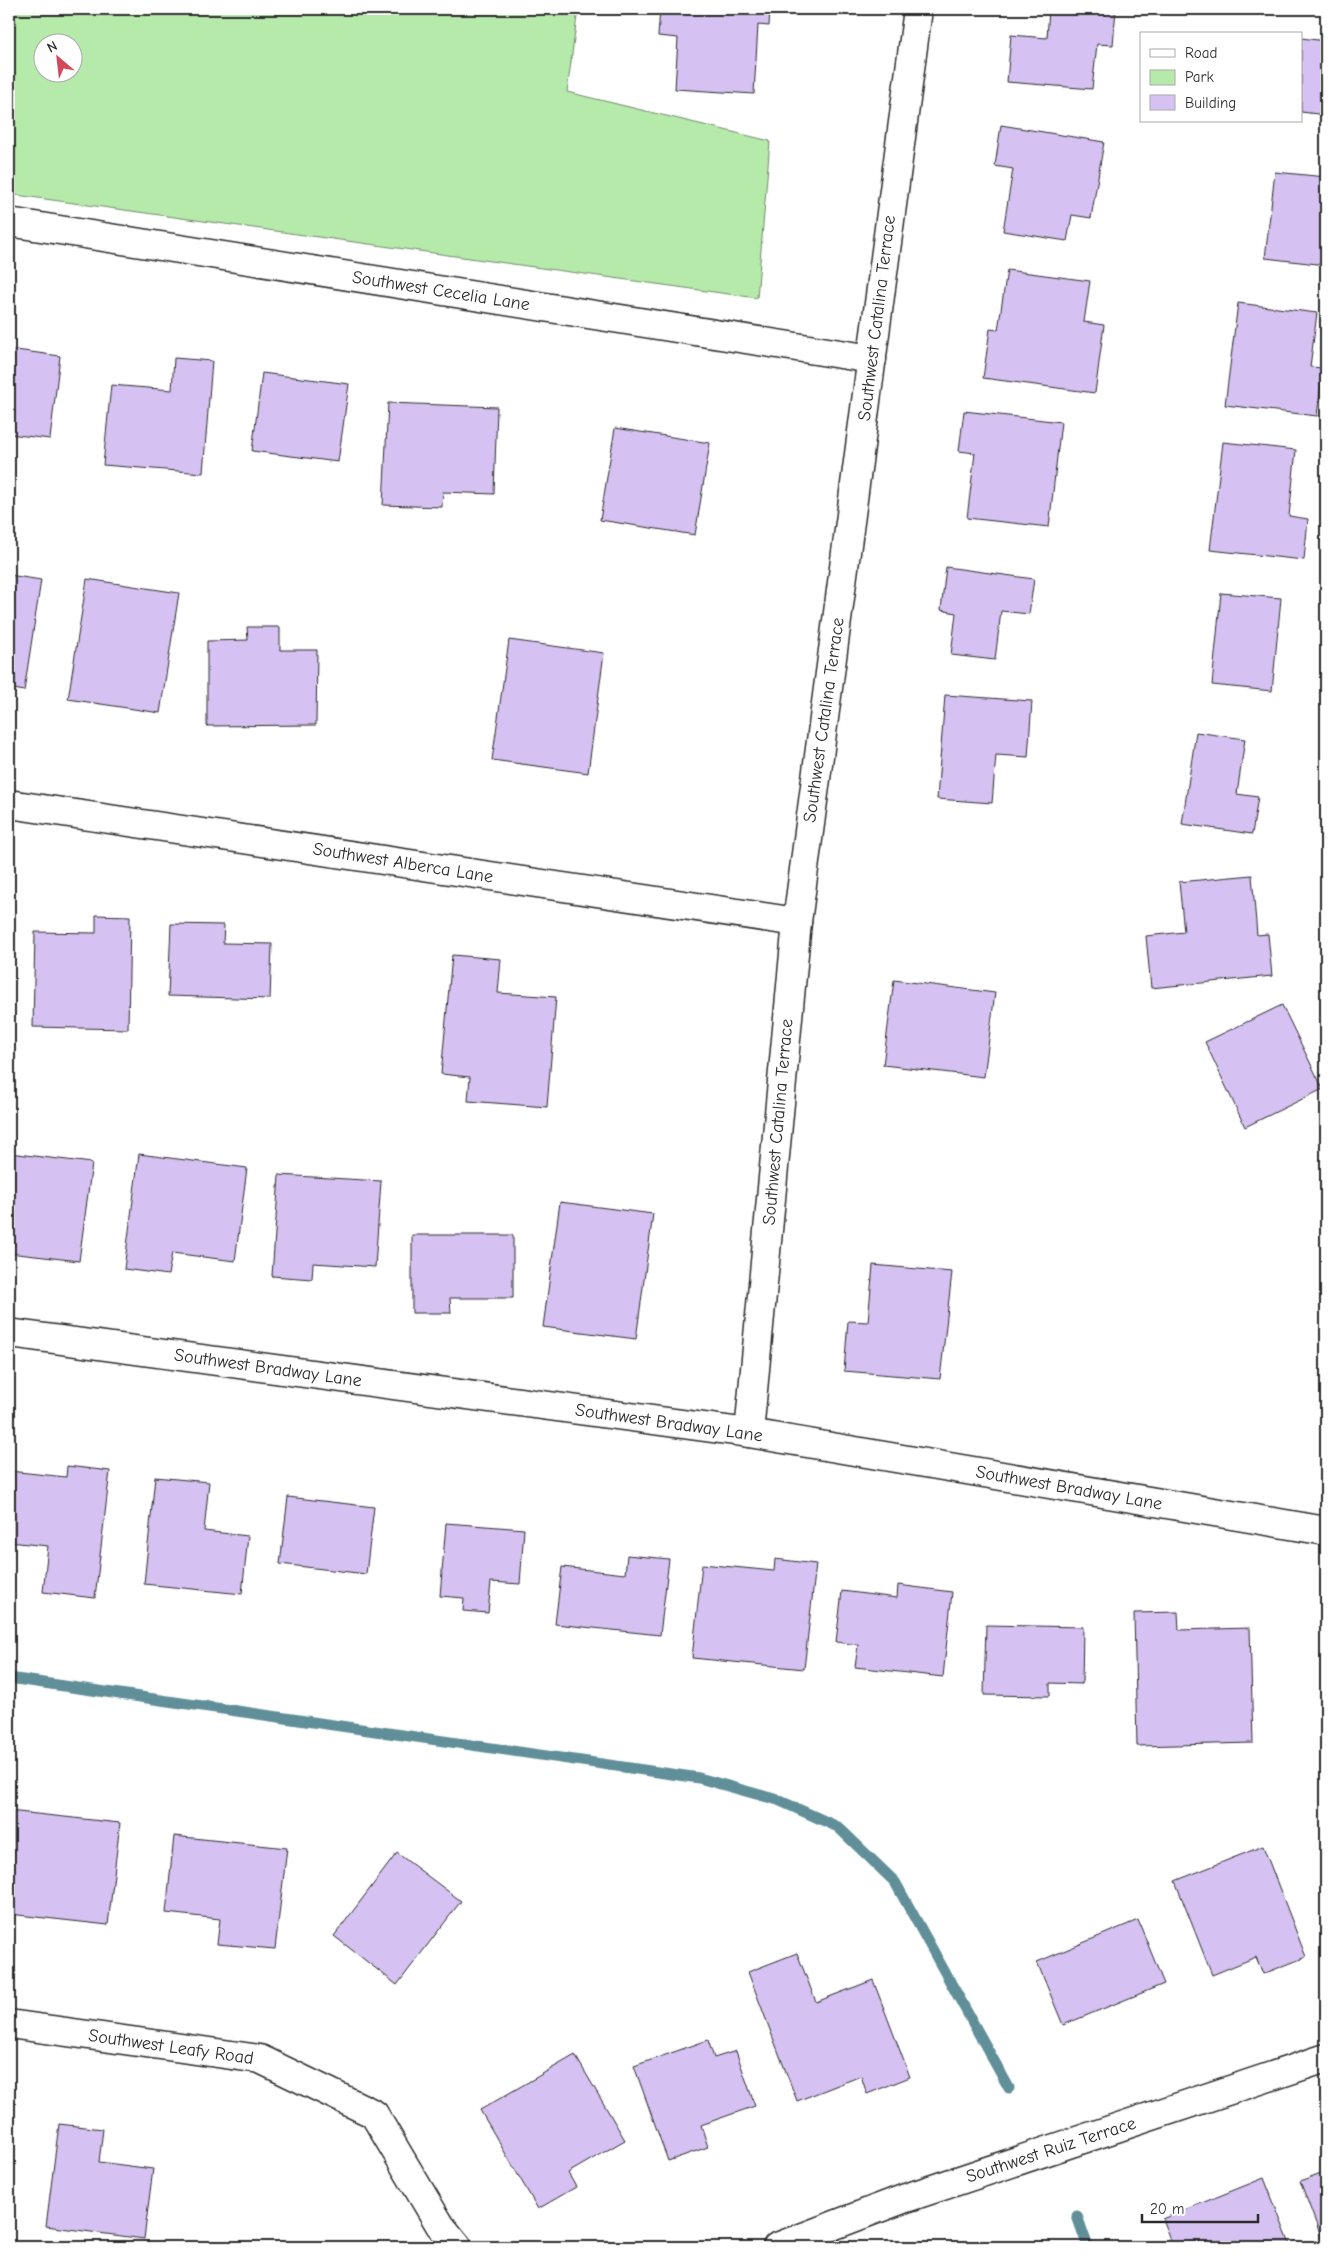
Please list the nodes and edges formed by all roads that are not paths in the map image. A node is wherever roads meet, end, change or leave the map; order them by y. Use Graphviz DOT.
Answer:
graph roads {
  1 [pos="918,9"];
  2 [pos="9,222"];
  3 [pos="872,359"];
  4 [pos="9,804"];
  5 [pos="797,922"];
  6 [pos="9,1333"];
  7 [pos="749,1433"];
  8 [pos="1326,1531"];
  9 [pos="9,2024"];
  10 [pos="1326,2058"];
  11 [pos="458,2247"];
  12 [pos="777,2247"];
  1 -- 3 [label="street, Southwest Catalina Terrace"];
  2 -- 3 [label="street, Southwest Cecelia Lane"];
  3 -- 5 [label="street, Southwest Catalina Terrace"];
  4 -- 5 [label="street, Southwest Alberca Lane"];
  5 -- 7 [label="street, Southwest Catalina Terrace"];
  6 -- 7 [label="street, Southwest Bradway Lane"];
  7 -- 8 [label="street, Southwest Bradway Lane"];
  9 -- 11 [label="street, Southwest Leafy Road"];
  10 -- 12 [label="street, Southwest Ruiz Terrace"];
}
